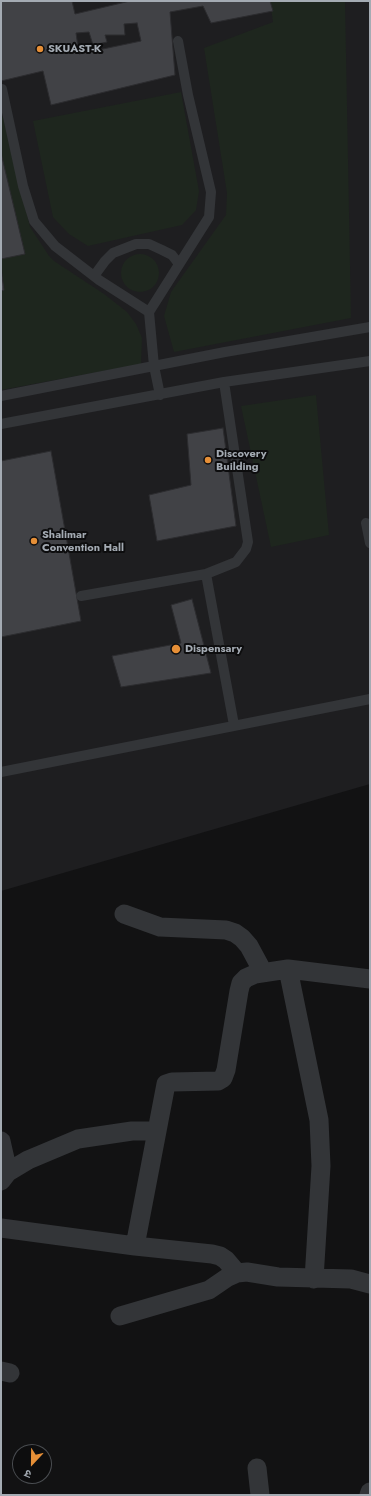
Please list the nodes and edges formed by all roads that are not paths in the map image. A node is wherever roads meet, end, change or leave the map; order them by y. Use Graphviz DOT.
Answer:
graph roads {
  1 [pos="178,41"];
  2 [pos="2,89"];
  3 [pos="179,264"];
  4 [pos="94,276"];
  5 [pos="149,312"];
  6 [pos="370,327"];
  7 [pos="370,361"];
  8 [pos="154,366"];
  9 [pos="224,382"];
  10 [pos="160,395"];
  11 [pos="1,396"];
  12 [pos="1,424"];
  13 [pos="366,523"];
  14 [pos="370,543"];
  15 [pos="206,574"];
  16 [pos="81,596"];
  17 [pos="370,699"];
  18 [pos="234,725"];
  19 [pos="1,772"];
  20 [pos="124,914"];
  21 [pos="288,969"];
  22 [pos="263,972"];
  23 [pos="370,979"];
  24 [pos="157,1131"];
  25 [pos="1,1141"];
  26 [pos="4,1176"];
  27 [pos="1,1228"];
  28 [pos="135,1246"];
  29 [pos="237,1273"];
  30 [pos="314,1278"];
  31 [pos="370,1284"];
  32 [pos="120,1316"];
  33 [pos="257,1468"];
  34 [pos="370,1492"];
  35 [pos="260,1495"];
  36 [pos="369,1495"];
  1 -- 3 [label="lane"];
  2 -- 4 [label="lane"];
  3 -- 4 [label="lane"];
  3 -- 5 [label="lane"];
  4 -- 5 [label="lane"];
  5 -- 8 [label="lane"];
  6 -- 8 [label="lane"];
  7 -- 9 [label="lane"];
  8 -- 10 [label="lane"];
  8 -- 11 [label="lane"];
  9 -- 10 [label="lane"];
  9 -- 15 [label="lane"];
  10 -- 12 [label="lane"];
  13 -- 14 [label="lane"];
  15 -- 16 [label="lane"];
  15 -- 18 [label="lane"];
  17 -- 18 [label="lane"];
  18 -- 19 [label="lane"];
  20 -- 22 [label="street"];
  21 -- 22 [label="street"];
  21 -- 23 [label="street"];
  21 -- 30 [label="street"];
  22 -- 24 [label="street"];
  24 -- 26 [label="street"];
  24 -- 28 [label="street"];
  25 -- 26 [label="street"];
  27 -- 28 [label="street"];
  28 -- 29 [label="street"];
  29 -- 30 [label="street"];
  29 -- 32 [label="street"];
  30 -- 31 [label="street"];
  33 -- 35 [label="street"];
  34 -- 36 [label="street"];
}
